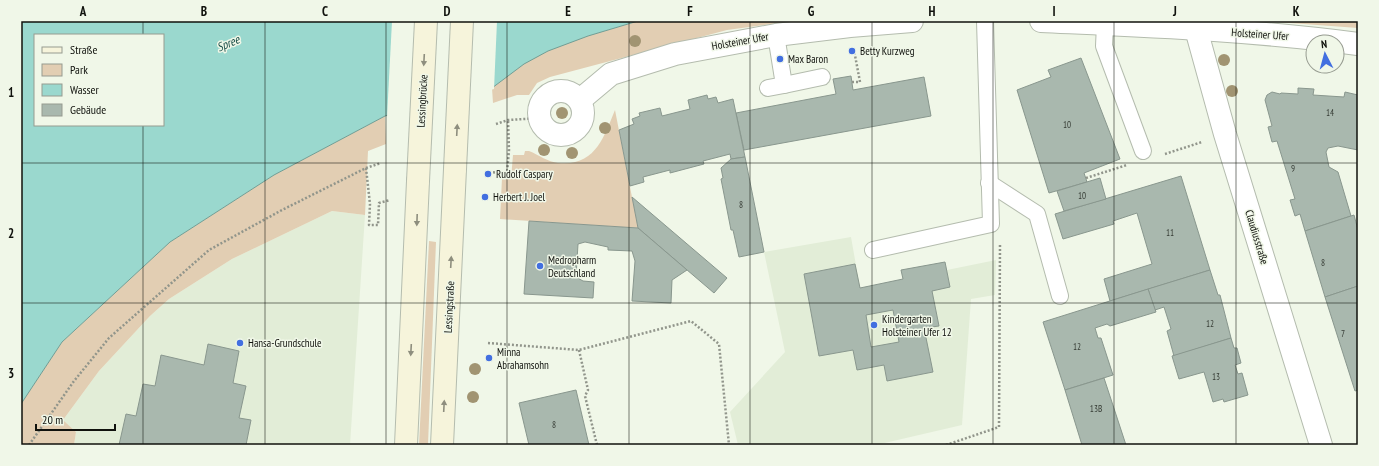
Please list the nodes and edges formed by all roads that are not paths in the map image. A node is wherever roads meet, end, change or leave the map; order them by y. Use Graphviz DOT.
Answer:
graph roads {
  1 [pos="426,21"];
  2 [pos="462,21"];
  3 [pos="912,21"];
  4 [pos="985,21"];
  5 [pos="1041,21"];
  6 [pos="1105,24"];
  7 [pos="1196,29"];
  8 [pos="776,35"];
  9 [pos="1358,44"];
  10 [pos="822,77"];
  11 [pos="784,85"];
  12 [pos="768,88"];
  13 [pos="580,100"];
  14 [pos="1143,151"];
  15 [pos="989,183"];
  16 [pos="873,250"];
  17 [pos="1060,296"];
  18 [pos="406,445"];
  19 [pos="442,445"];
  20 [pos="1321,445"];
  1 -- 18 [label="main road, Lessingbrücke, one-way, bridge"];
  19 -- 2 [label="main road, Lessingstraße, one-way, bridge"];
  3 -- 8 [label="street, Holsteiner Ufer"];
  4 -- 15 [label="lane"];
  5 -- 6 [label="street, Holsteiner Ufer"];
  6 -- 7 [label="street, Holsteiner Ufer"];
  6 -- 14 [label="lane"];
  7 -- 9 [label="street, Holsteiner Ufer"];
  7 -- 20 [label="street, Claudiusstraße"];
  8 -- 11 [label="lane"];
  8 -- 13 [label="street, Holsteiner Ufer"];
  10 -- 11 [label="lane"];
  11 -- 12 [label="lane"];
  13 -- 13 [label="street"];
  15 -- 16 [label="lane"];
  15 -- 17 [label="lane"];
}
